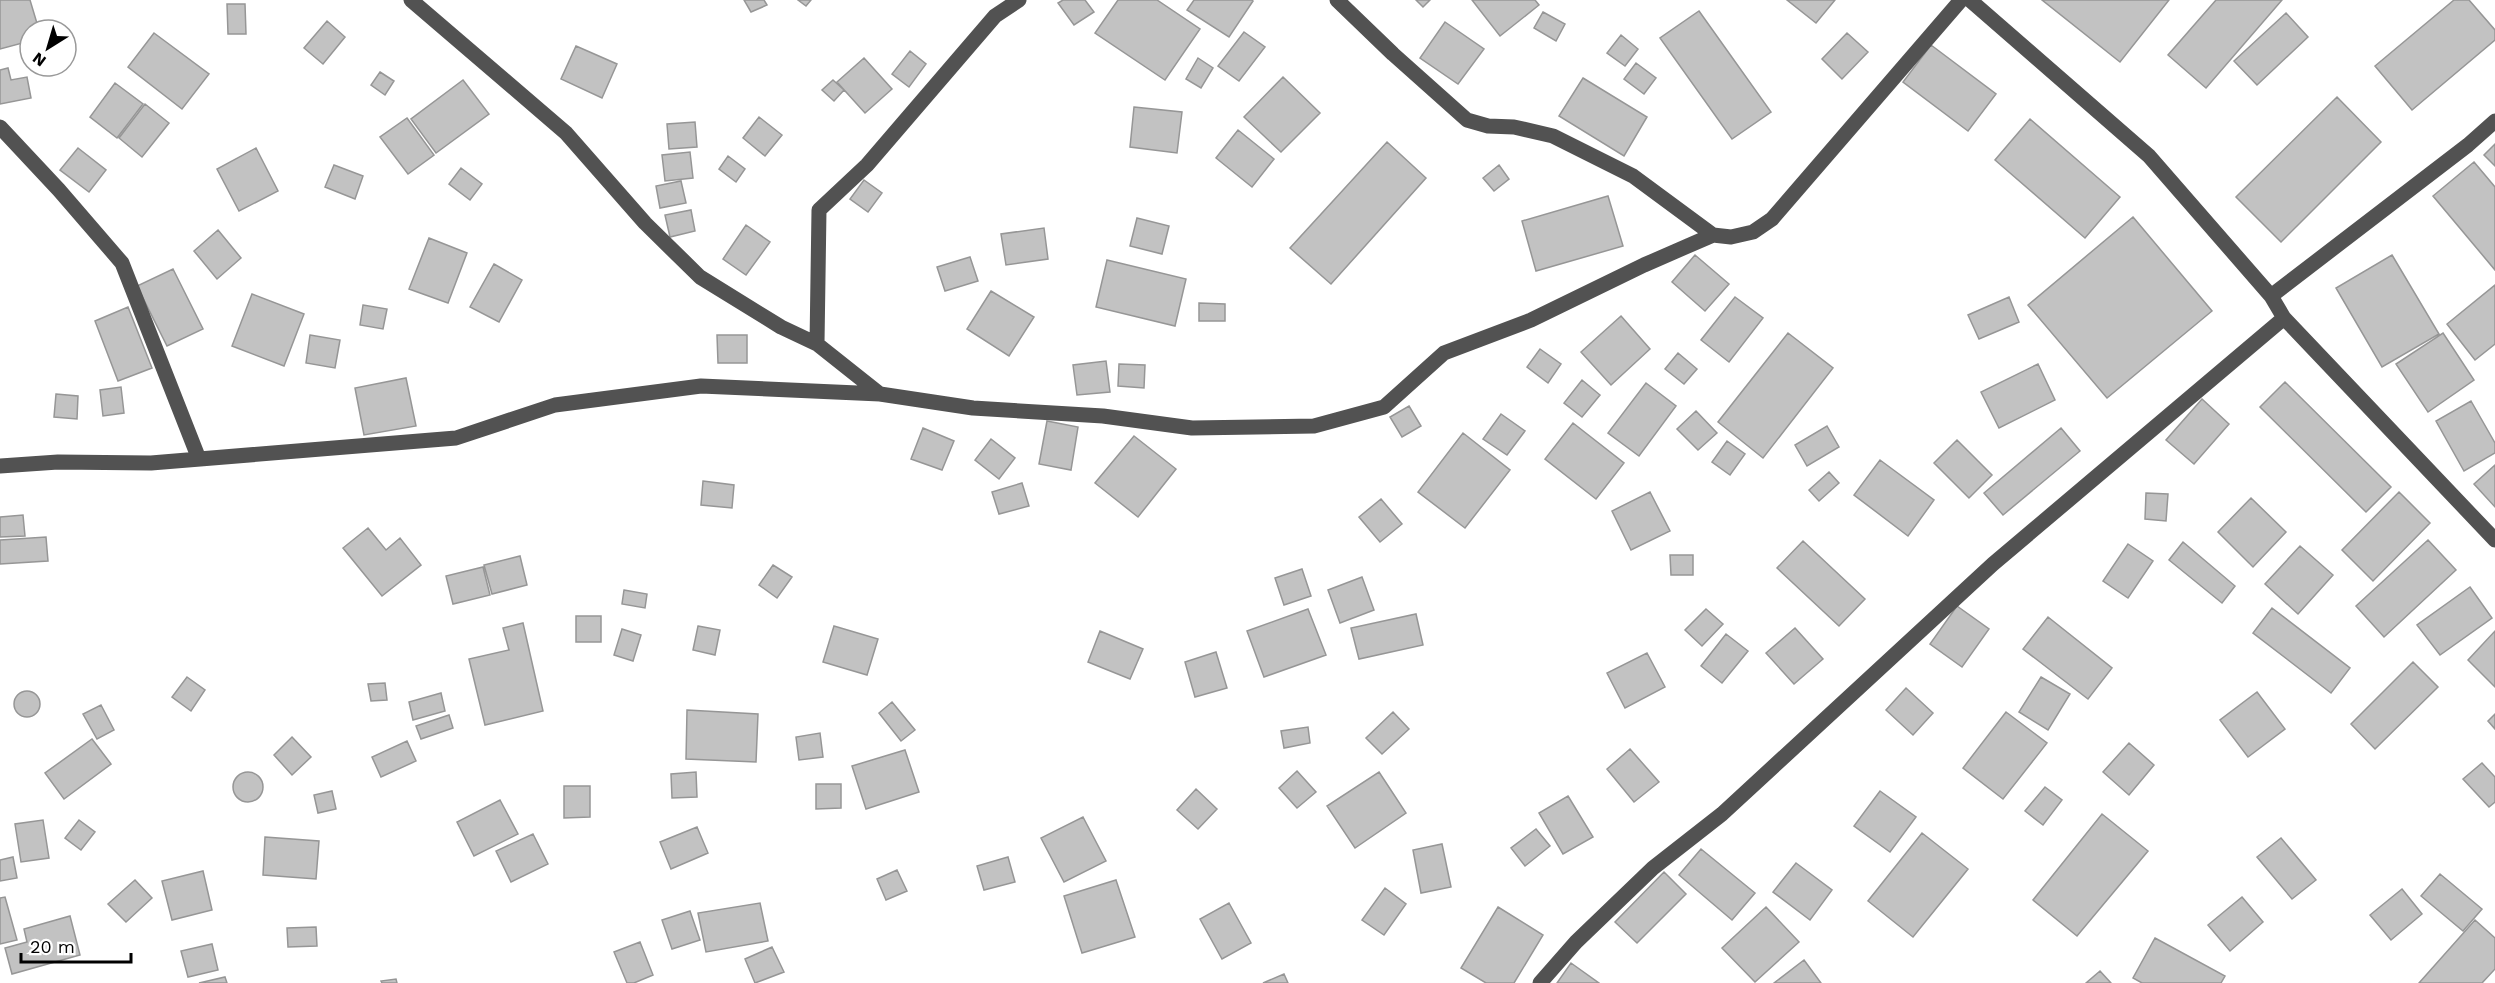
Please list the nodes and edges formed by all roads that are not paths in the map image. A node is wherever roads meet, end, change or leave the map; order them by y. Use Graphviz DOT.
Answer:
graph roads {
  1 [pos="411,0"];
  2 [pos="1020,0"];
  3 [pos="1337,0"];
  4 [pos="1960,0"];
  5 [pos="1970,0"];
  6 [pos="2495,120"];
  7 [pos="0,127"];
  8 [pos="1713,235"];
  9 [pos="2271,296"];
  10 [pos="2284,318"];
  11 [pos="817,344"];
  12 [pos="880,394"];
  13 [pos="199,459"];
  14 [pos="0,466"];
  15 [pos="2495,540"];
  16 [pos="1540,983"];
  1 -- 11 [label="street"];
  2 -- 11 [label="street"];
  3 -- 8 [label="street"];
  4 -- 8 [label="street"];
  5 -- 9 [label="street"];
  6 -- 9 [label="street"];
  7 -- 13 [label="street"];
  8 -- 12 [label="street"];
  9 -- 10 [label="street"];
  10 -- 15 [label="street"];
  10 -- 16 [label="street"];
  11 -- 12 [label="street"];
  12 -- 13 [label="street"];
  13 -- 14 [label="street"];
}
